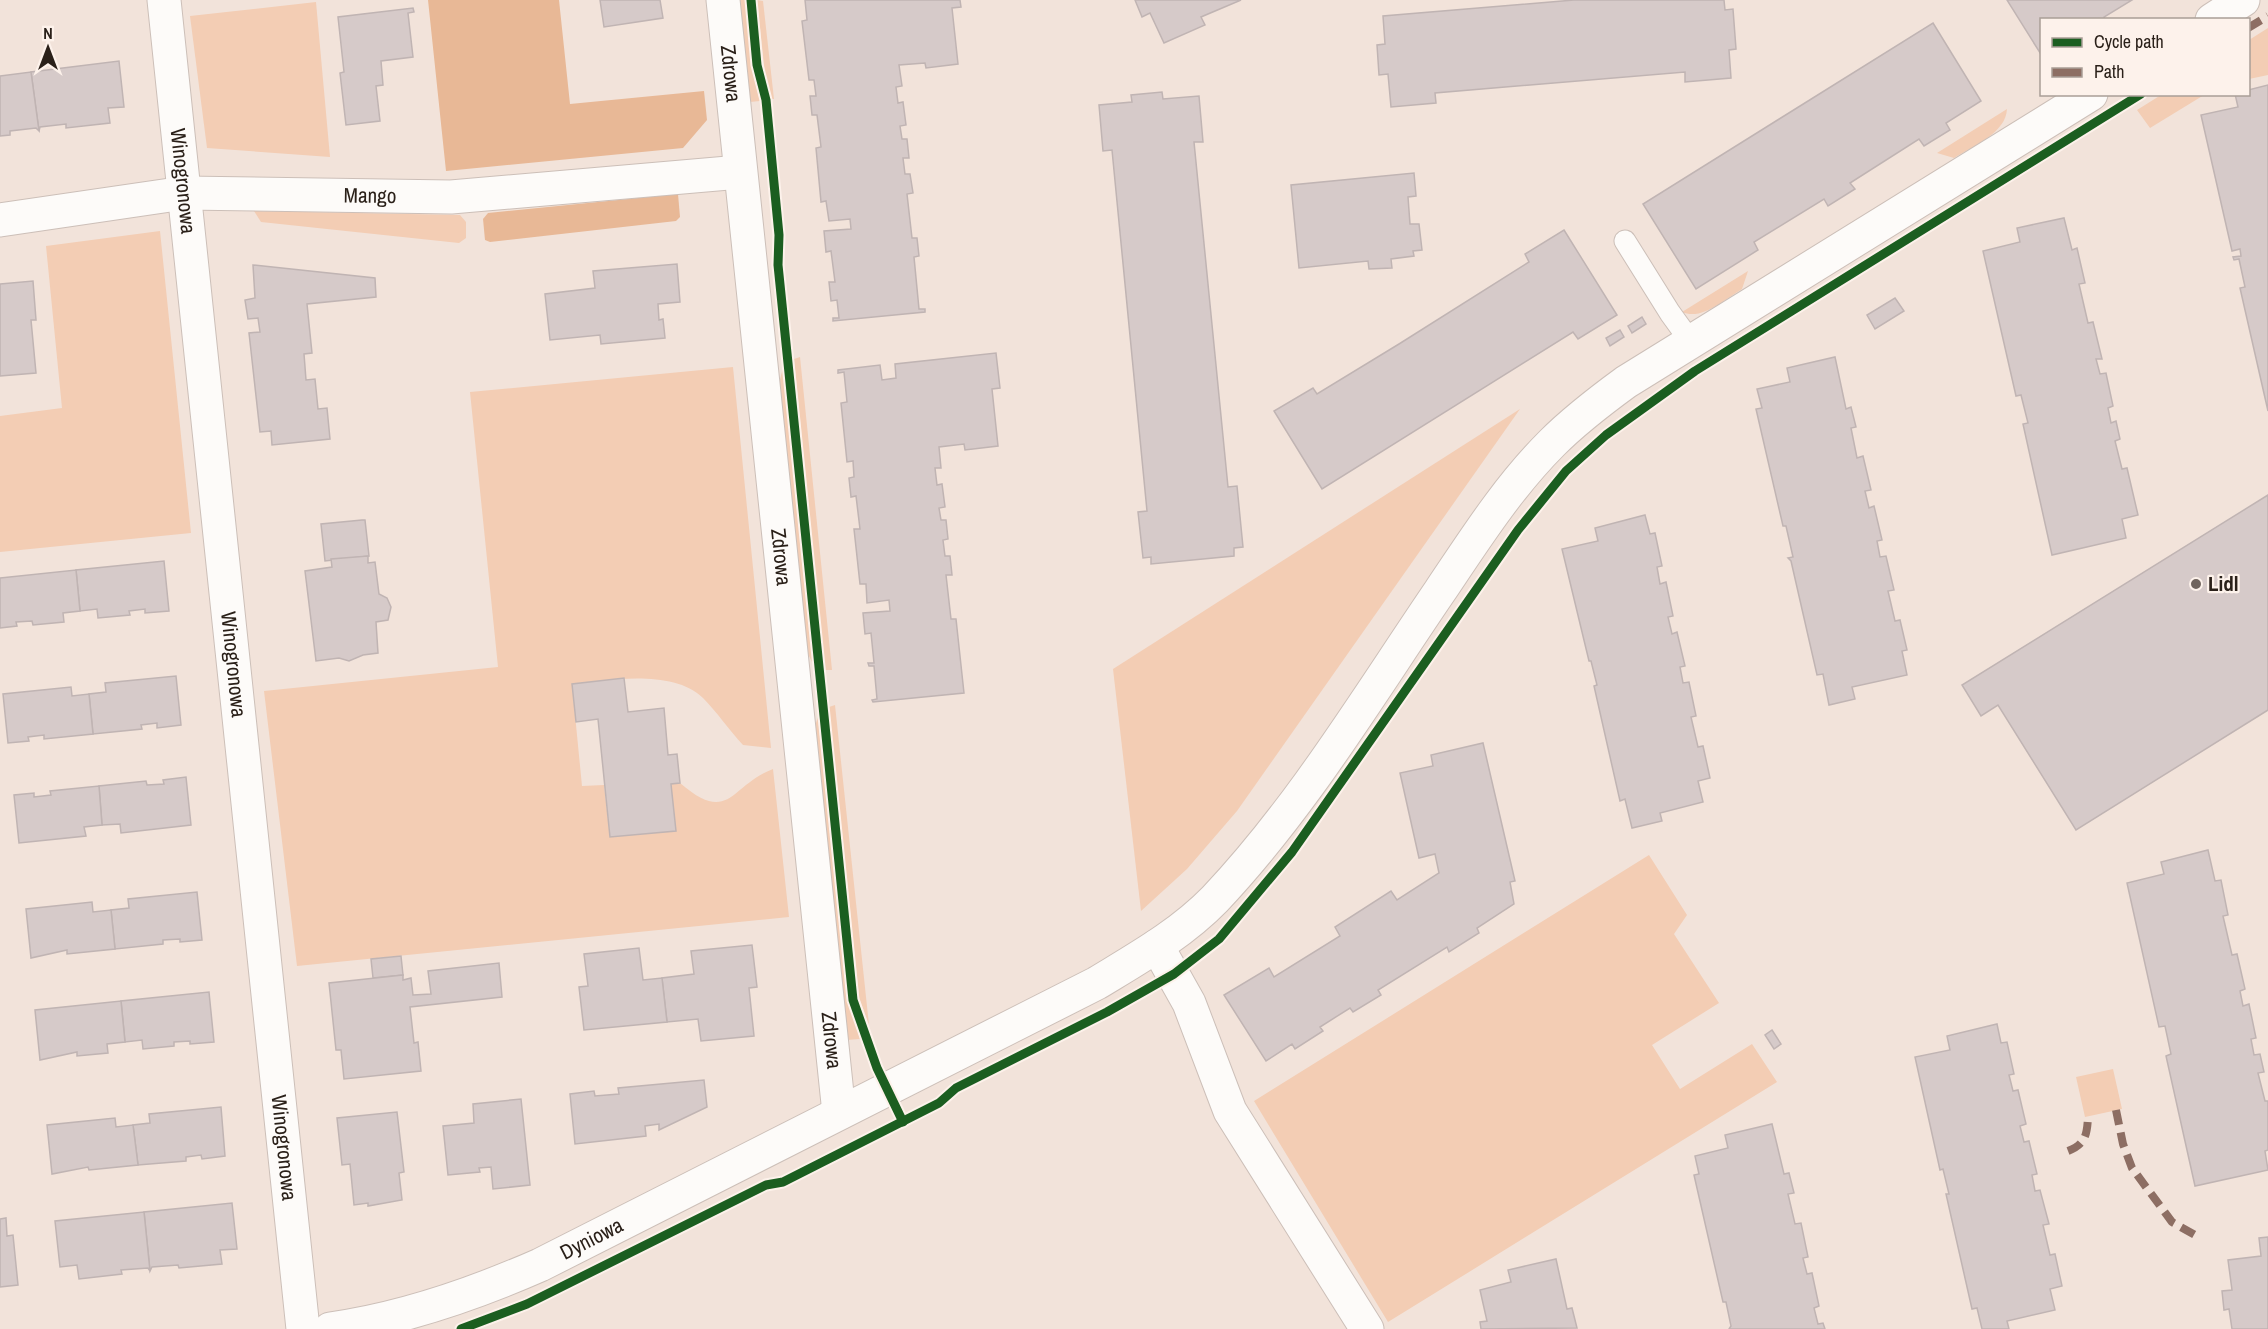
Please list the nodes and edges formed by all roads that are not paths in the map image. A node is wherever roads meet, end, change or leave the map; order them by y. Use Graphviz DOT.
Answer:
graph roads {
  1 [pos="164,0"];
  2 [pos="723,0"];
  3 [pos="2243,0"];
  4 [pos="2215,18"];
  5 [pos="2088,96"];
  6 [pos="740,172"];
  7 [pos="184,193"];
  8 [pos="0,220"];
  9 [pos="1625,241"];
  10 [pos="1691,342"];
  11 [pos="1157,946"];
  12 [pos="839,1113"];
  13 [pos="303,1329"];
  14 [pos="330,1329"];
  15 [pos="1367,1329"];
  1 -- 7 [label="street, Winogronowa"];
  2 -- 6 [label="street, Zdrowa"];
  3 -- 4 [label="street"];
  5 -- 10 [label="street, Dyniowa"];
  6 -- 7 [label="street, Mango"];
  6 -- 12 [label="street, Zdrowa"];
  7 -- 8 [label="street, Mango"];
  7 -- 13 [label="street, Winogronowa"];
  9 -- 10 [label="lane"];
  10 -- 11 [label="street, Dyniowa"];
  11 -- 12 [label="street, Dyniowa"];
  11 -- 15 [label="street"];
  12 -- 14 [label="street, Dyniowa"];
}
